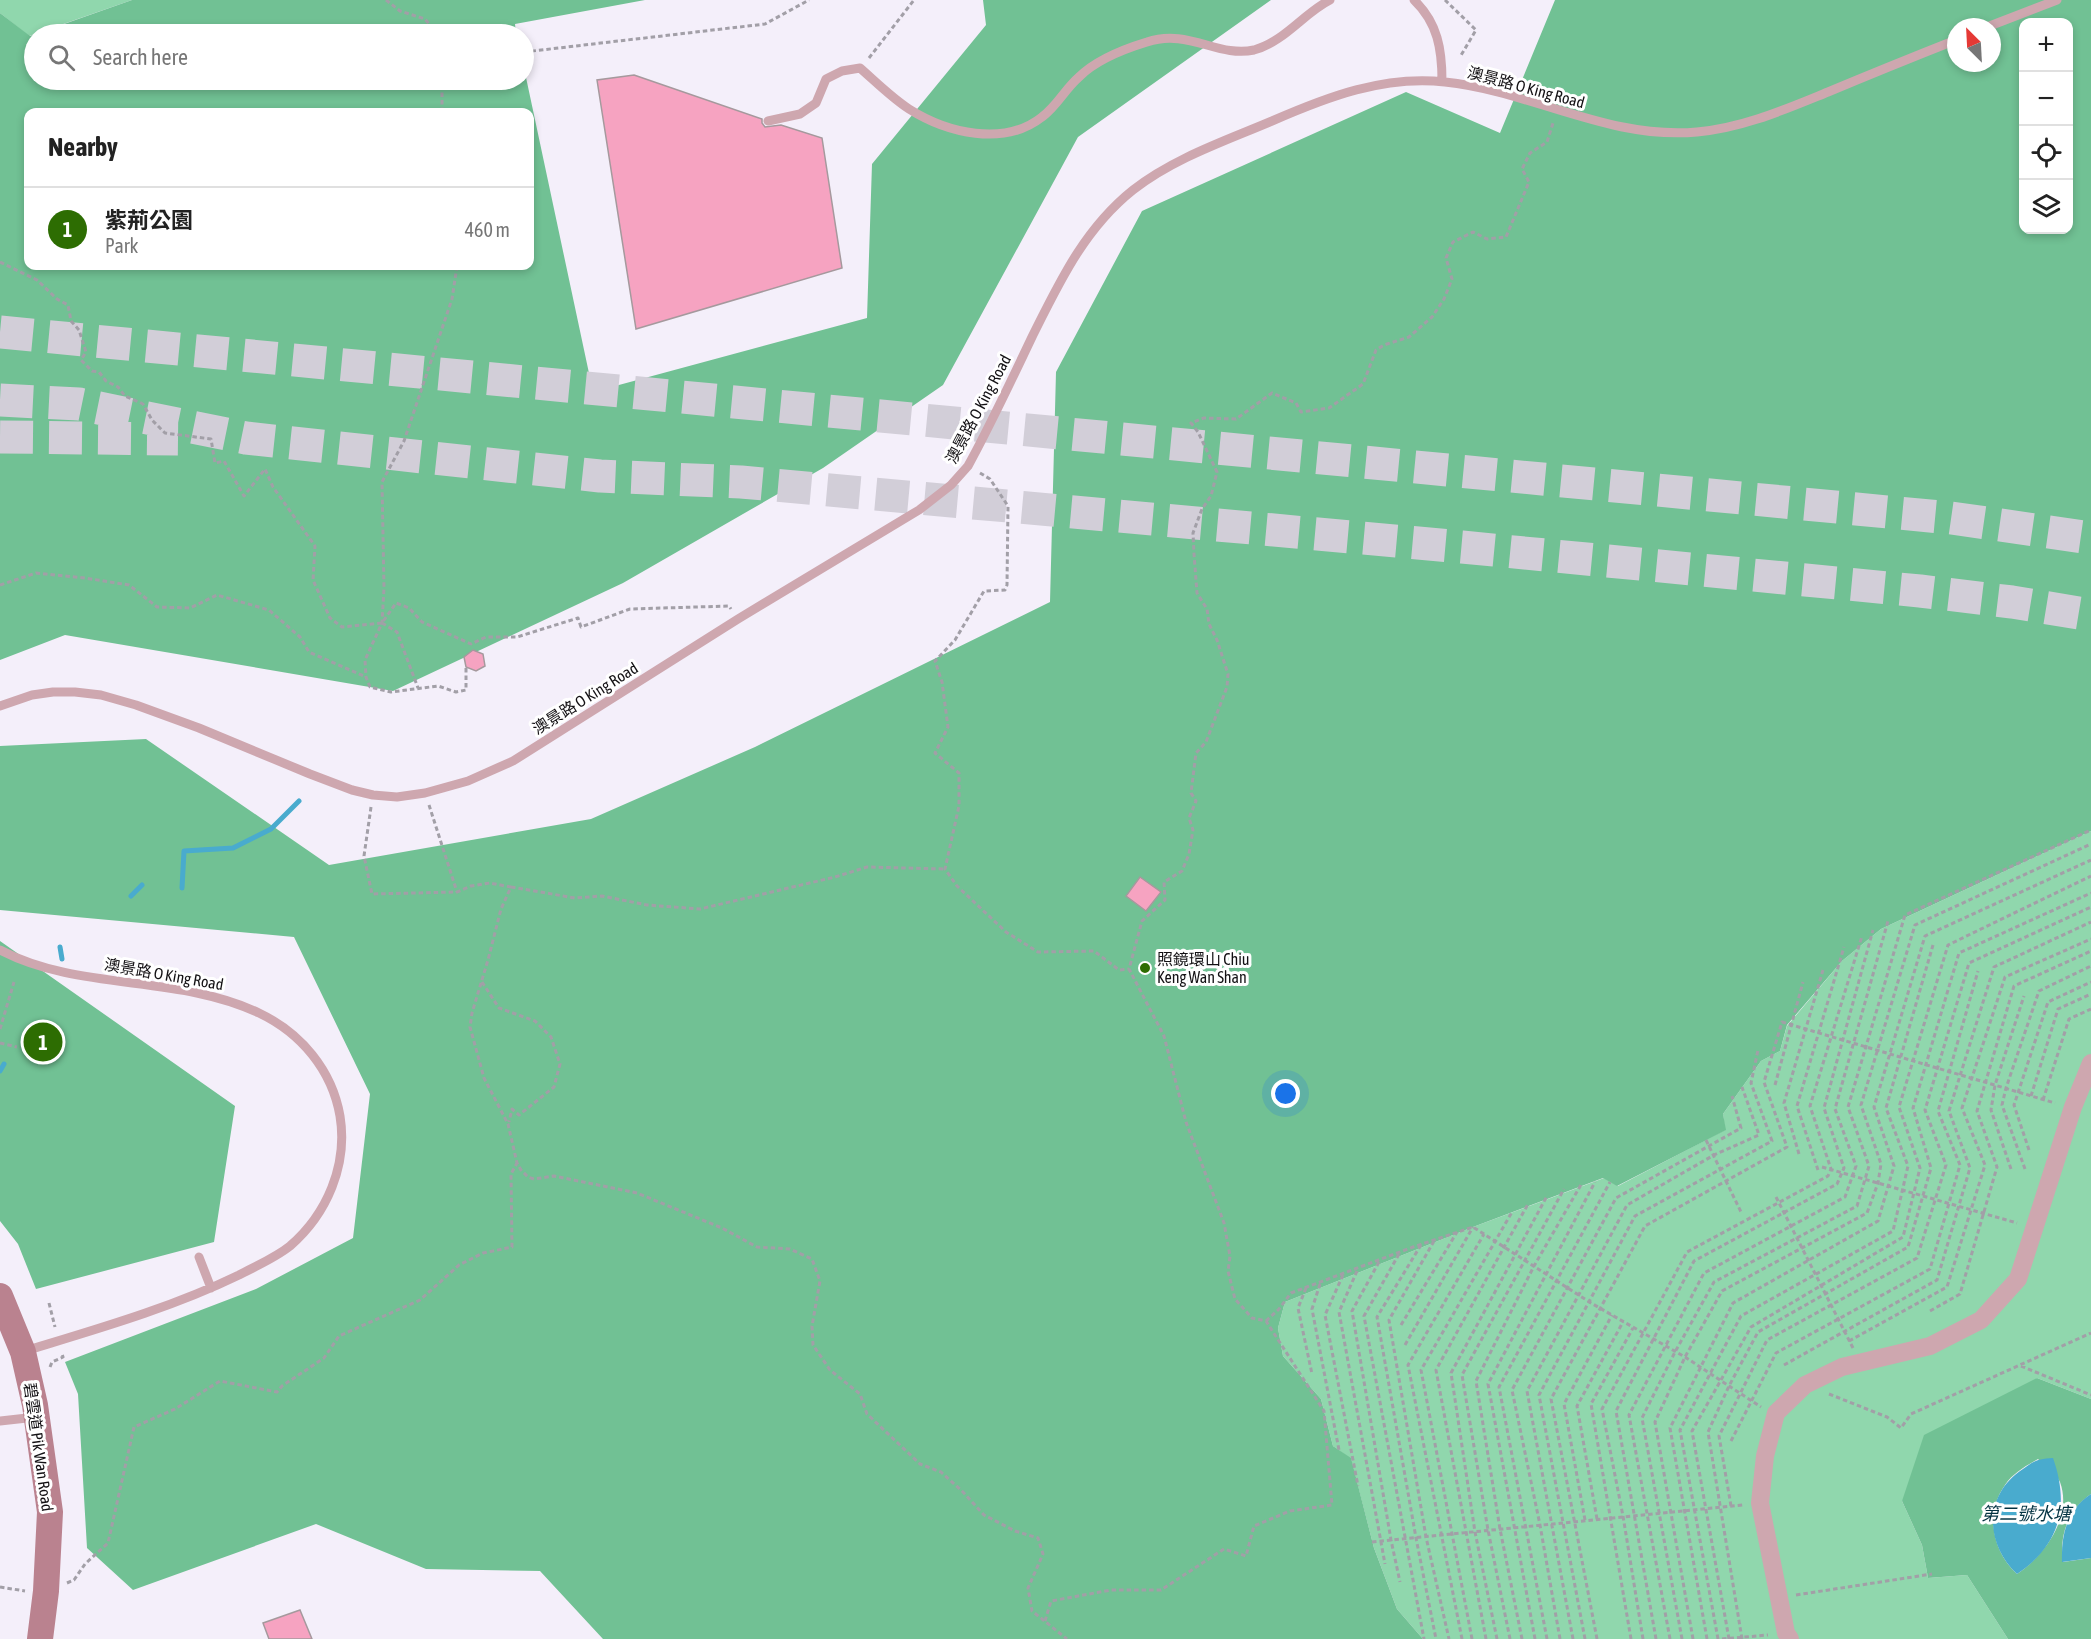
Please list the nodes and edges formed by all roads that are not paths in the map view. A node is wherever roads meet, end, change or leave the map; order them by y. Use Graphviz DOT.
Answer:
graph roads {
  1 [pos="1330,0"];
  2 [pos="1414,0"];
  3 [pos="2057,0"];
  4 [pos="2001,22"];
  5 [pos="1947,44"];
  6 [pos="1442,81"];
  7 [pos="768,121"];
  8 [pos="0,706"];
  9 [pos="0,950"];
  10 [pos="2091,1063"];
  11 [pos="199,1257"];
  12 [pos="211,1288"];
  13 [pos="0,1296"];
  14 [pos="23,1352"];
  15 [pos="37,1416"];
  16 [pos="0,1421"];
  17 [pos="1788,1636"];
  18 [pos="40,1639"];
  1 -- 7 [label="lane"];
  2 -- 6 [label="lane"];
  3 -- 4 [label="lane"];
  5 -- 6 [label="lane, 澳景路 O King Road"];
  6 -- 8 [label="lane, 澳景路 O King Road"];
  9 -- 12 [label="lane, 澳景路 O King Road"];
  10 -- 17 [label="street"];
  11 -- 12 [label="lane"];
  12 -- 14 [label="lane, 澳景路 O King Road"];
  13 -- 14 [label="main road, 碧雲道 Pik Wan Road"];
  14 -- 15 [label="main road, 碧雲道 Pik Wan Road"];
  15 -- 16 [label="lane"];
  15 -- 18 [label="main road, 碧雲道 Pik Wan Road"];
}
